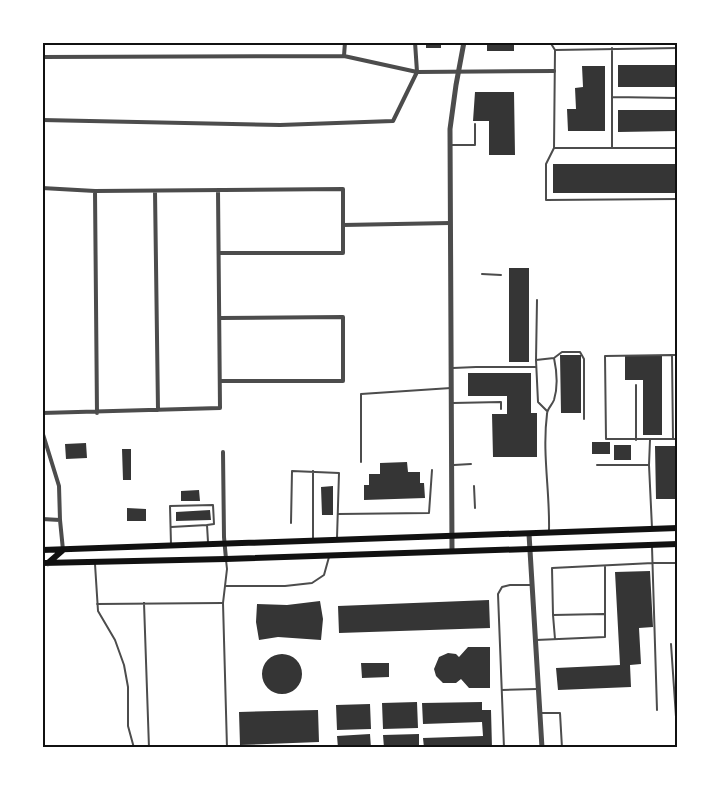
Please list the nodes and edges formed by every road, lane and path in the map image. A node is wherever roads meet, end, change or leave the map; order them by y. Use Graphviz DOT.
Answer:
graph roads {
  1 [pos="345,42"];
  2 [pos="415,42"];
  3 [pos="464,42"];
  4 [pos="550,42"];
  5 [pos="636,42"];
  6 [pos="612,48"];
  7 [pos="636,48"];
  8 [pos="678,48"];
  9 [pos="555,50"];
  10 [pos="344,56"];
  11 [pos="42,57"];
  12 [pos="554,70"];
  13 [pos="417,72"];
  14 [pos="459,72"];
  15 [pos="612,97"];
  16 [pos="678,98"];
  17 [pos="42,120"];
  18 [pos="475,124"];
  19 [pos="450,146"];
  20 [pos="554,148"];
  21 [pos="612,148"];
  22 [pos="678,148"];
  23 [pos="42,188"];
  24 [pos="218,190"];
  25 [pos="96,191"];
  26 [pos="155,191"];
  27 [pos="678,199"];
  28 [pos="450,223"];
  29 [pos="343,225"];
  30 [pos="219,253"];
  31 [pos="482,274"];
  32 [pos="501,275"];
  33 [pos="537,300"];
  34 [pos="220,318"];
  35 [pos="672,355"];
  36 [pos="678,355"];
  37 [pos="554,358"];
  38 [pos="536,360"];
  39 [pos="536,367"];
  40 [pos="451,369"];
  41 [pos="221,381"];
  42 [pos="636,385"];
  43 [pos="451,388"];
  44 [pos="451,403"];
  45 [pos="501,409"];
  46 [pos="158,410"];
  47 [pos="547,411"];
  48 [pos="97,412"];
  49 [pos="42,413"];
  50 [pos="584,418"];
  51 [pos="42,431"];
  52 [pos="673,439"];
  53 [pos="678,439"];
  54 [pos="636,440"];
  55 [pos="650,440"];
  56 [pos="223,452"];
  57 [pos="361,462"];
  58 [pos="471,464"];
  59 [pos="451,465"];
  60 [pos="598,465"];
  61 [pos="650,465"];
  62 [pos="432,470"];
  63 [pos="313,472"];
  64 [pos="474,486"];
  65 [pos="475,508"];
  66 [pos="338,514"];
  67 [pos="42,519"];
  68 [pos="60,520"];
  69 [pos="291,523"];
  70 [pos="207,525"];
  71 [pos="171,528"];
  72 [pos="678,528"];
  73 [pos="652,529"];
  74 [pos="548,533"];
  75 [pos="529,534"];
  76 [pos="452,536"];
  77 [pos="337,541"];
  78 [pos="313,542"];
  79 [pos="652,544"];
  80 [pos="678,544"];
  81 [pos="208,545"];
  82 [pos="225,545"];
  83 [pos="171,546"];
  84 [pos="530,549"];
  85 [pos="42,550"];
  86 [pos="63,550"];
  87 [pos="452,551"];
  88 [pos="329,556"];
  89 [pos="226,559"];
  90 [pos="94,562"];
  91 [pos="45,563"];
  92 [pos="653,563"];
  93 [pos="678,564"];
  94 [pos="605,566"];
  95 [pos="532,585"];
  96 [pos="225,586"];
  97 [pos="144,603"];
  98 [pos="223,603"];
  99 [pos="97,604"];
  100 [pos="604,614"];
  101 [pos="554,615"];
  102 [pos="555,639"];
  103 [pos="535,640"];
  104 [pos="671,644"];
  105 [pos="538,689"];
  106 [pos="502,690"];
  107 [pos="658,710"];
  108 [pos="540,713"];
  109 [pos="678,717"];
  110 [pos="134,748"];
  111 [pos="149,748"];
  112 [pos="227,748"];
  113 [pos="504,748"];
  114 [pos="542,748"];
  115 [pos="562,748"];
  1 -- 10 [label="street"];
  2 -- 13 [label="street"];
  3 -- 14 [label="street"];
  4 -- 9 [label="lane"];
  5 -- 7 [label="lane"];
  6 -- 7 [label="lane"];
  6 -- 9 [label="lane"];
  6 -- 15 [label="lane"];
  7 -- 8 [label="lane"];
  9 -- 12 [label="lane"];
  10 -- 11 [label="street"];
  10 -- 13 [label="street"];
  12 -- 14 [label="street"];
  12 -- 20 [label="lane"];
  13 -- 14 [label="street"];
  13 -- 17 [label="street"];
  14 -- 19 [label="street"];
  15 -- 16 [label="lane"];
  15 -- 21 [label="lane"];
  18 -- 19 [label="lane"];
  19 -- 28 [label="street"];
  20 -- 21 [label="lane"];
  20 -- 27 [label="lane"];
  21 -- 22 [label="lane"];
  23 -- 25 [label="street"];
  24 -- 26 [label="street"];
  24 -- 29 [label="street"];
  24 -- 30 [label="street"];
  25 -- 26 [label="street"];
  25 -- 48 [label="street"];
  26 -- 46 [label="street"];
  28 -- 29 [label="street"];
  28 -- 40 [label="street"];
  29 -- 30 [label="street"];
  30 -- 34 [label="street"];
  31 -- 32 [label="lane"];
  33 -- 38 [label="lane"];
  34 -- 41 [label="street"];
  34 -- 41 [label="street"];
  35 -- 36 [label="lane"];
  35 -- 52 [label="lane"];
  35 -- 54 [label="lane"];
  37 -- 38 [label="lane"];
  37 -- 47 [label="lane"];
  37 -- 50 [label="lane"];
  38 -- 39 [label="lane"];
  39 -- 40 [label="lane"];
  39 -- 47 [label="lane"];
  40 -- 43 [label="street"];
  41 -- 46 [label="street"];
  42 -- 54 [label="lane"];
  43 -- 44 [label="street"];
  43 -- 57 [label="lane"];
  44 -- 45 [label="lane"];
  44 -- 59 [label="street"];
  46 -- 48 [label="street"];
  47 -- 74 [label="lane"];
  48 -- 49 [label="street"];
  51 -- 68 [label="street"];
  52 -- 53 [label="lane"];
  52 -- 55 [label="lane"];
  54 -- 55 [label="lane"];
  55 -- 61 [label="lane"];
  56 -- 82 [label="street"];
  58 -- 59 [label="lane"];
  59 -- 76 [label="street"];
  60 -- 61 [label="lane"];
  61 -- 73 [label="lane"];
  62 -- 66 [label="lane"];
  63 -- 66 [label="lane"];
  63 -- 69 [label="lane"];
  63 -- 78 [label="lane"];
  64 -- 65 [label="lane"];
  66 -- 77 [label="lane"];
  67 -- 68 [label="street"];
  68 -- 86 [label="street"];
  70 -- 71 [label="lane"];
  70 -- 71 [label="lane"];
  70 -- 81 [label="lane"];
  71 -- 83 [label="lane"];
  72 -- 73 [label="main road"];
  73 -- 74 [label="main road"];
  74 -- 75 [label="main road"];
  75 -- 76 [label="main road"];
  75 -- 84 [label="street"];
  76 -- 77 [label="main road"];
  76 -- 87 [label="street"];
  77 -- 78 [label="main road"];
  78 -- 82 [label="main road"];
  79 -- 80 [label="main road"];
  79 -- 84 [label="main road"];
  79 -- 92 [label="lane"];
  81 -- 82 [label="main road"];
  81 -- 83 [label="main road"];
  82 -- 89 [label="street"];
  83 -- 86 [label="main road"];
  84 -- 87 [label="main road"];
  84 -- 95 [label="street"];
  85 -- 86 [label="main road"];
  86 -- 91 [label="main road"];
  87 -- 88 [label="main road"];
  88 -- 89 [label="main road"];
  88 -- 96 [label="lane"];
  89 -- 90 [label="main road"];
  89 -- 96 [label="lane"];
  90 -- 91 [label="main road"];
  90 -- 99 [label="lane"];
  92 -- 93 [label="lane"];
  92 -- 94 [label="lane"];
  92 -- 107 [label="lane"];
  94 -- 100 [label="lane"];
  94 -- 101 [label="lane"];
  95 -- 103 [label="street"];
  95 -- 106 [label="lane"];
  96 -- 98 [label="lane"];
  97 -- 98 [label="lane"];
  97 -- 99 [label="lane"];
  97 -- 111 [label="lane"];
  98 -- 112 [label="lane"];
  99 -- 110 [label="lane"];
  100 -- 101 [label="lane"];
  100 -- 102 [label="lane"];
  101 -- 102 [label="lane"];
  102 -- 103 [label="lane"];
  103 -- 105 [label="street"];
  104 -- 109 [label="lane"];
  105 -- 106 [label="lane"];
  105 -- 108 [label="street"];
  106 -- 113 [label="lane"];
  108 -- 114 [label="street"];
  108 -- 115 [label="lane"];
}
